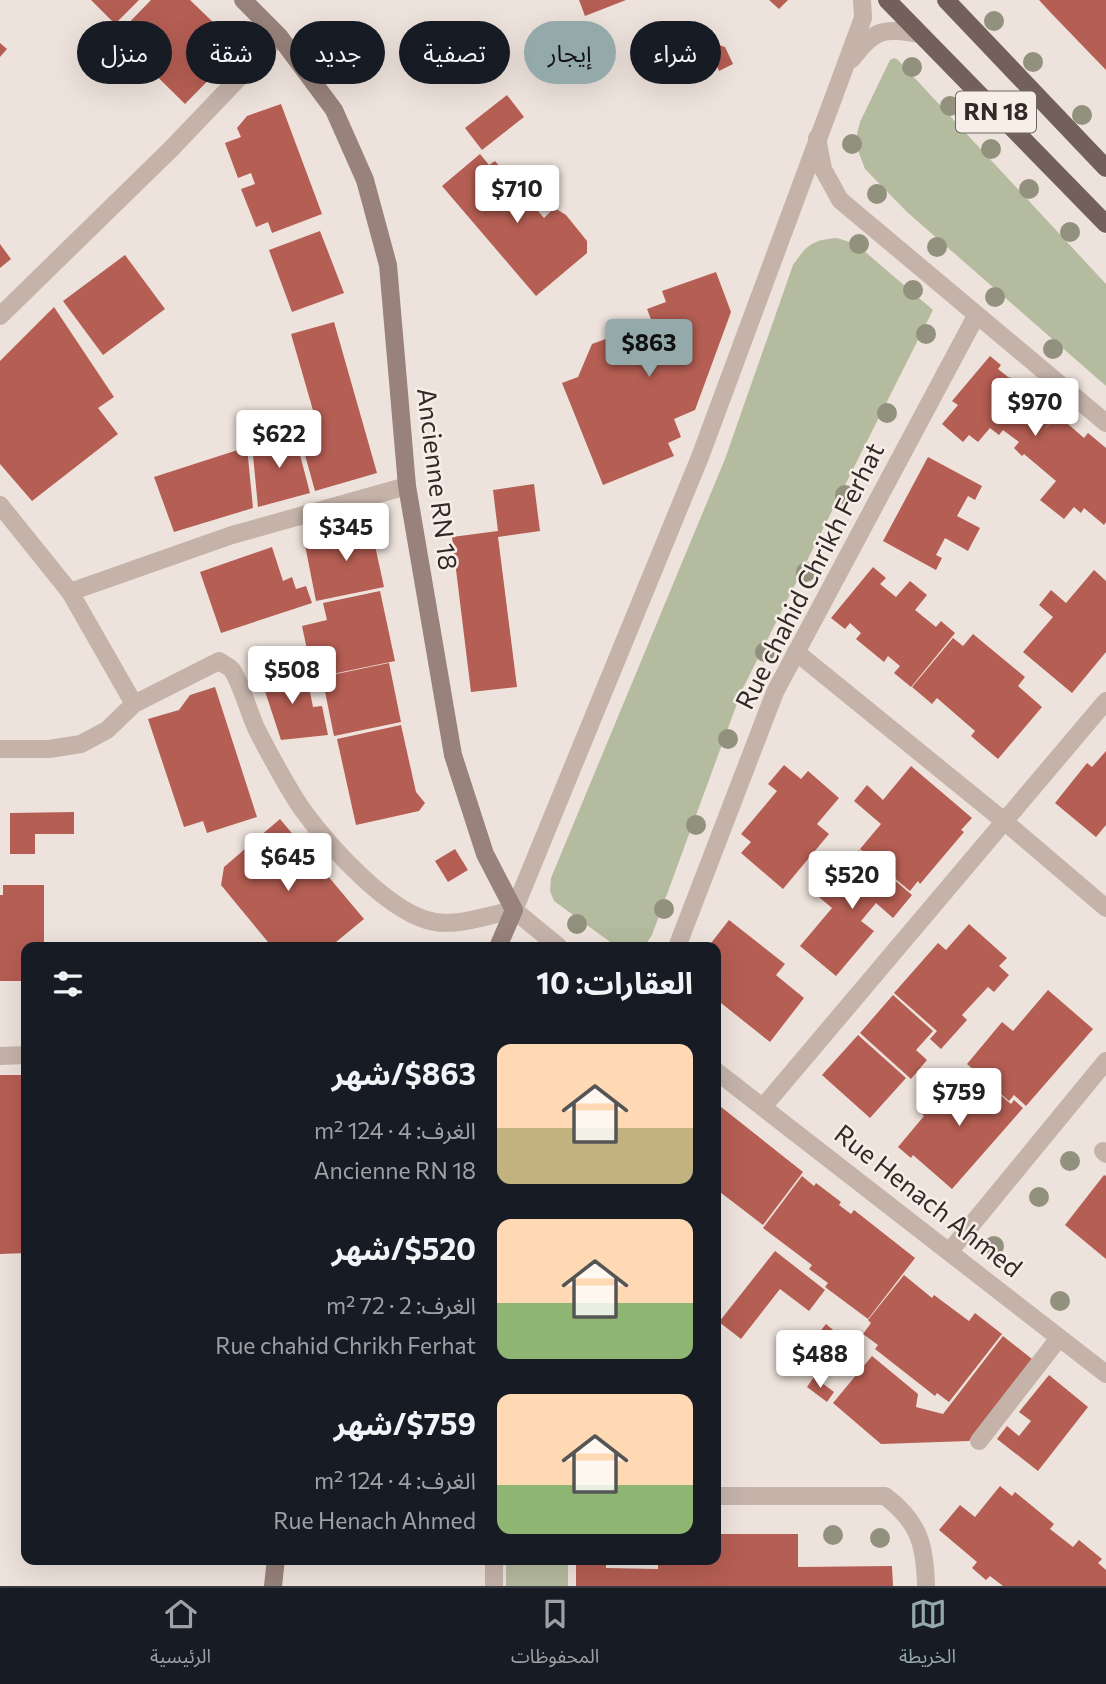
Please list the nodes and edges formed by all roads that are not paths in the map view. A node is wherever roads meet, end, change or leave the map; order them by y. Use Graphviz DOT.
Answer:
graph roads {
  1 [pos="243,0"];
  2 [pos="862,0"];
  3 [pos="887,0"];
  4 [pos="946,0"];
  5 [pos="920,34"];
  6 [pos="279,36"];
  7 [pos="844,70"];
  8 [pos="817,138"];
  9 [pos="1106,168"];
  10 [pos="1106,224"];
  11 [pos="0,316"];
  12 [pos="976,316"];
  13 [pos="1106,423"];
  14 [pos="407,486"];
  15 [pos="0,505"];
  16 [pos="70,592"];
  17 [pos="796,653"];
  18 [pos="1106,701"];
  19 [pos="134,704"];
  20 [pos="0,749"];
  21 [pos="1004,821"];
  22 [pos="1106,908"];
  23 [pos="514,910"];
  24 [pos="500,942"];
  25 [pos="553,942"];
  26 [pos="679,942"];
  27 [pos="21,1055"];
  28 [pos="0,1056"];
  29 [pos="1106,1061"];
  30 [pos="721,1075"];
  31 [pos="763,1107"];
  32 [pos="950,1251"];
  33 [pos="1059,1338"];
  34 [pos="1106,1374"];
  35 [pos="979,1441"];
  36 [pos="721,1496"];
  37 [pos="275,1565"];
  38 [pos="494,1565"];
  39 [pos="273,1586"];
  40 [pos="494,1586"];
  41 [pos="926,1586"];
  1 -- 6 [label="main road, Ancienne RN 18"];
  2 -- 7 [label="street"];
  3 -- 5 [label="main road, RN 18"];
  4 -- 9 [label="main road, RN 18"];
  5 -- 7 [label="street"];
  5 -- 10 [label="main road, RN 18"];
  6 -- 11 [label="street"];
  6 -- 14 [label="main road, Ancienne RN 18"];
  7 -- 8 [label="street"];
  8 -- 12 [label="street"];
  8 -- 23 [label="street"];
  12 -- 13 [label="street"];
  12 -- 17 [label="street, Rue chahid Chrikh Ferhat"];
  14 -- 16 [label="street"];
  14 -- 23 [label="main road, Ancienne RN 18"];
  15 -- 16 [label="street"];
  16 -- 19 [label="street"];
  17 -- 21 [label="street"];
  17 -- 26 [label="street, Rue chahid Chrikh Ferhat"];
  18 -- 21 [label="street"];
  19 -- 20 [label="street"];
  19 -- 23 [label="street"];
  21 -- 22 [label="street"];
  21 -- 31 [label="street"];
  23 -- 24 [label="main road"];
  23 -- 25 [label="street"];
  27 -- 28 [label="street"];
  29 -- 32 [label="street"];
  30 -- 31 [label="street, Rue Henach Ahmed"];
  31 -- 32 [label="street, Rue Henach Ahmed"];
  32 -- 33 [label="street, Rue Henach Ahmed"];
  33 -- 34 [label="street, Rue Henach Ahmed"];
  33 -- 35 [label="street"];
  36 -- 41 [label="street"];
  37 -- 39 [label="main road"];
  38 -- 40 [label="street"];
}
